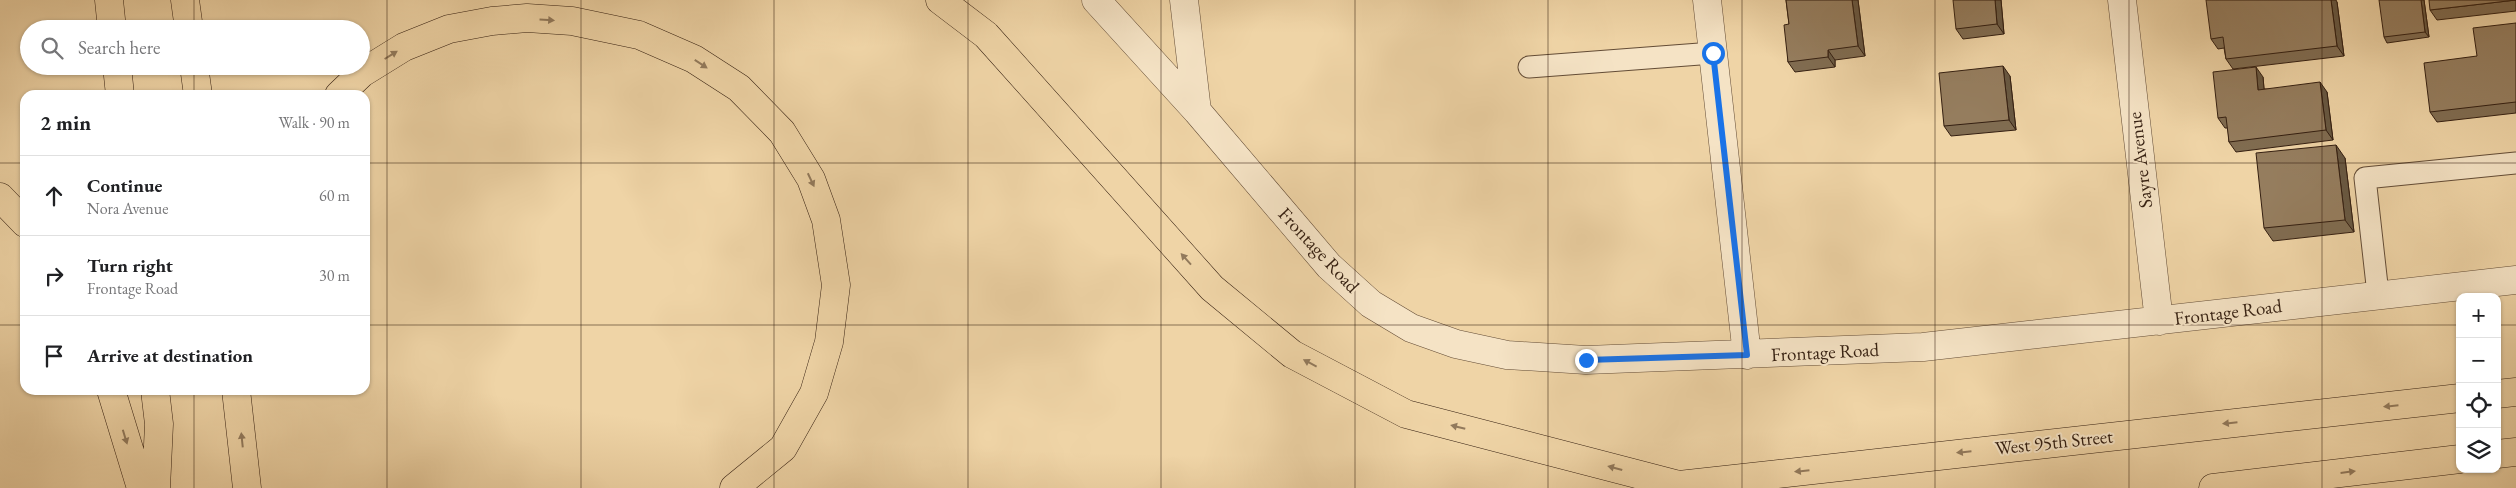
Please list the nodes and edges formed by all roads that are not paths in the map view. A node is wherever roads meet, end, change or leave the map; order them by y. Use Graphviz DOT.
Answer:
graph roads {
  1 [pos="109,0"];
  2 [pos="185,0"];
  3 [pos="940,0"];
  4 [pos="1096,0"];
  5 [pos="1184,0"];
  6 [pos="1707,0"];
  7 [pos="2122,0"];
  8 [pos="111,20"];
  9 [pos="188,20"];
  10 [pos="1713,53"];
  11 [pos="1529,67"];
  12 [pos="370,68"];
  13 [pos="118,75"];
  14 [pos="195,75"];
  15 [pos="360,75"];
  16 [pos="119,90"];
  17 [pos="197,90"];
  18 [pos="344,90"];
  19 [pos="1197,111"];
  20 [pos="2516,163"];
  21 [pos="0,197"];
  22 [pos="20,218"];
  23 [pos="2516,280"];
  24 [pos="2378,294"];
  25 [pos="2159,321"];
  26 [pos="1747,355"];
  27 [pos="2516,392"];
  28 [pos="2501,394"];
  29 [pos="113,395"];
  30 [pos="156,395"];
  31 [pos="237,395"];
  32 [pos="2456,398"];
  33 [pos="2516,452"];
  34 [pos="2501,454"];
  35 [pos="2456,459"];
  36 [pos="1679,485"];
  37 [pos="141,488"];
  38 [pos="156,488"];
  39 [pos="247,488"];
  40 [pos="734,488"];
  41 [pos="1648,488"];
  42 [pos="2213,488"];
  1 -- 8 [label="main road"];
  2 -- 9 [label="main road"];
  36 -- 3 [label="main road, one-way"];
  4 -- 19 [label="street, Frontage Road"];
  5 -- 19 [label="street"];
  6 -- 10 [label="street"];
  7 -- 25 [label="street, Sayre Avenue"];
  10 -- 11 [label="lane"];
  10 -- 26 [label="street"];
  12 -- 40 [label="main road, one-way"];
  13 -- 16 [label="main road"];
  14 -- 17 [label="main road"];
  18 -- 15 [label="main road, one-way"];
  19 -- 26 [label="street, Frontage Road"];
  20 -- 24 [label="lane"];
  21 -- 22 [label="main road"];
  23 -- 24 [label="street, Frontage Road"];
  24 -- 25 [label="street, Frontage Road"];
  25 -- 26 [label="street, Frontage Road"];
  27 -- 28 [label="main road"];
  29 -- 37 [label="main road, one-way"];
  30 -- 38 [label="main road"];
  39 -- 31 [label="main road, one-way"];
  32 -- 36 [label="main road, West 95th Street, one-way"];
  33 -- 34 [label="main road"];
  42 -- 35 [label="main road, one-way"];
  36 -- 41 [label="main road, West 95th Street"];
}
